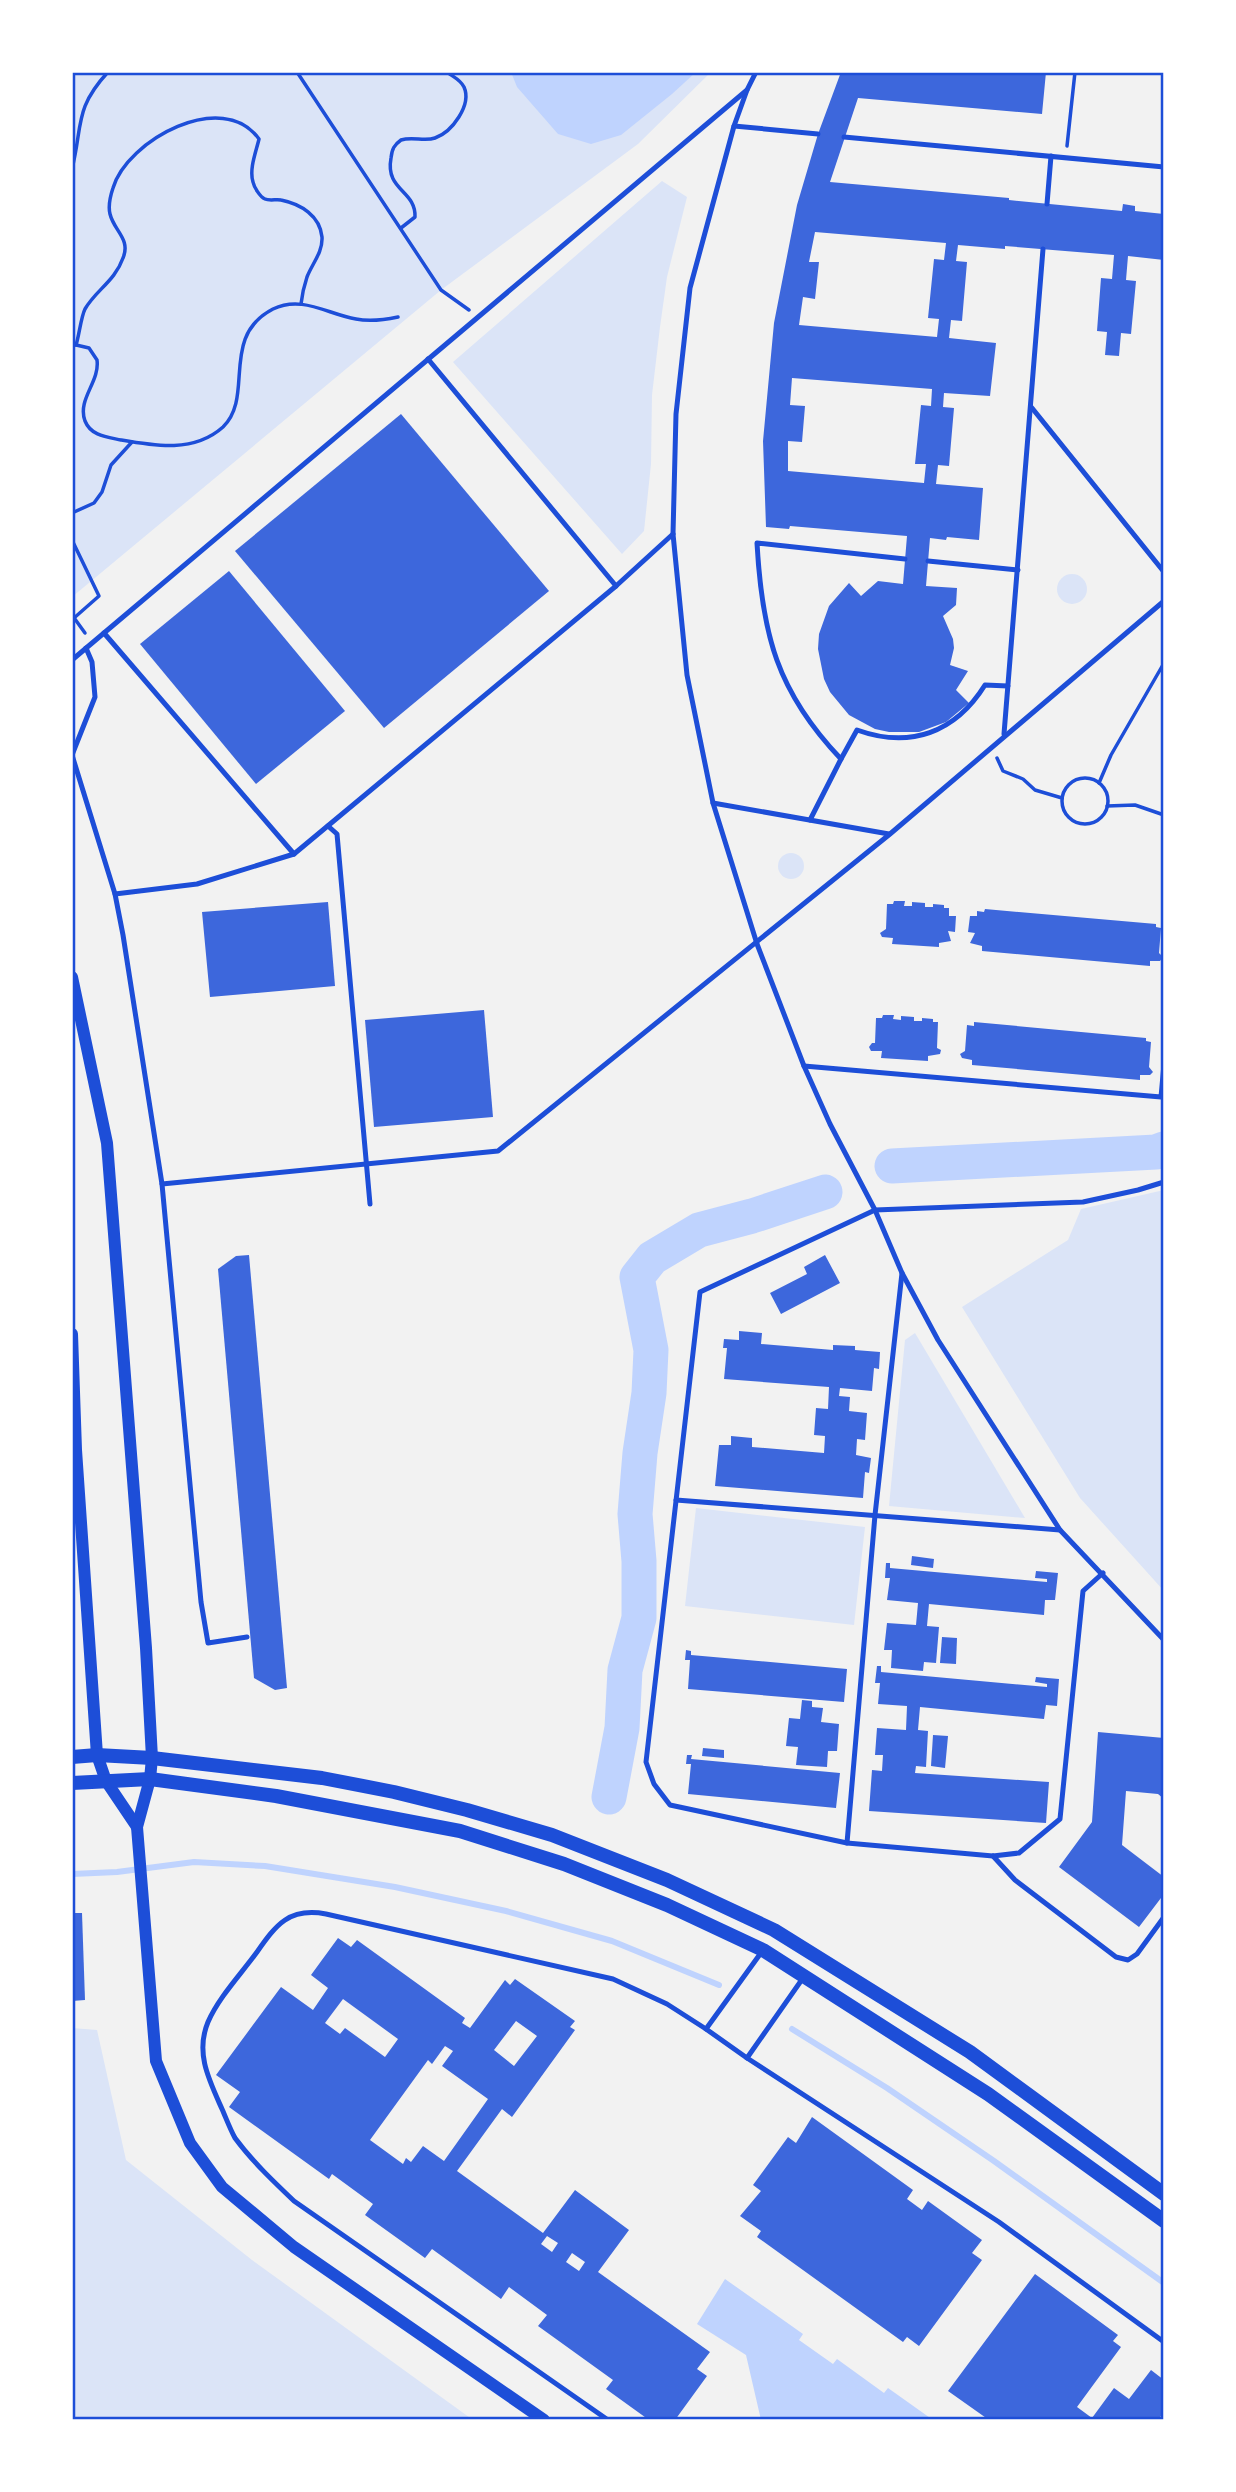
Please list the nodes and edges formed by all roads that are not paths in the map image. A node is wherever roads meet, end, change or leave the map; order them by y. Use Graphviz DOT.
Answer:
graph roads {
  1 [pos="756,72"];
  2 [pos="747,90"];
  3 [pos="734,126"];
  4 [pos="818,134"];
  5 [pos="844,137"];
  6 [pos="1051,156"];
  7 [pos="1164,167"];
  8 [pos="1047,204"];
  9 [pos="1043,249"];
  10 [pos="428,359"];
  11 [pos="1032,408"];
  12 [pos="673,534"];
  13 [pos="905,559"];
  14 [pos="928,561"];
  15 [pos="1018,570"];
  16 [pos="1164,572"];
  17 [pos="616,586"];
  18 [pos="1164,601"];
  19 [pos="104,633"];
  20 [pos="86,648"];
  21 [pos="72,660"];
  22 [pos="1008,686"];
  23 [pos="1004,735"];
  24 [pos="841,759"];
  25 [pos="713,803"];
  26 [pos="810,820"];
  27 [pos="328,826"];
  28 [pos="890,834"];
  29 [pos="294,854"];
  30 [pos="115,894"];
  31 [pos="757,944"];
  32 [pos="72,977"];
  33 [pos="1164,1064"];
  34 [pos="804,1066"];
  35 [pos="367,1164"];
  36 [pos="1164,1182"];
  37 [pos="162,1184"];
  38 [pos="370,1204"];
  39 [pos="875,1210"];
  40 [pos="902,1273"];
  41 [pos="72,1334"];
  42 [pos="676,1500"];
  43 [pos="875,1515"];
  44 [pos="1060,1530"];
  45 [pos="1102,1573"];
  46 [pos="247,1637"];
  47 [pos="1164,1640"];
  48 [pos="97,1755"];
  49 [pos="72,1757"];
  50 [pos="152,1758"];
  51 [pos="150,1779"];
  52 [pos="106,1781"];
  53 [pos="72,1783"];
  54 [pos="137,1826"];
  55 [pos="847,1843"];
  56 [pos="993,1856"];
  57 [pos="1164,1917"];
  58 [pos="763,1950"];
  59 [pos="804,1976"];
  60 [pos="706,2029"];
  61 [pos="747,2058"];
  62 [pos="1164,2194"];
  63 [pos="1164,2221"];
  64 [pos="1164,2342"];
  65 [pos="544,2420"];
  66 [pos="608,2420"];
  1 -- 2 [label="lane"];
  2 -- 3 [label="lane"];
  2 -- 10 [label="lane"];
  3 -- 4 [label="lane"];
  3 -- 12 [label="lane"];
  5 -- 6 [label="lane"];
  6 -- 7 [label="lane"];
  6 -- 8 [label="lane"];
  9 -- 11 [label="lane"];
  10 -- 17 [label="lane"];
  10 -- 19 [label="lane"];
  11 -- 15 [label="lane"];
  11 -- 16 [label="lane"];
  12 -- 17 [label="lane"];
  12 -- 25 [label="lane"];
  13 -- 24 [label="lane"];
  14 -- 15 [label="lane"];
  15 -- 22 [label="lane"];
  17 -- 27 [label="lane"];
  18 -- 23 [label="lane"];
  19 -- 20 [label="lane"];
  19 -- 29 [label="lane"];
  20 -- 21 [label="lane"];
  20 -- 30 [label="lane"];
  22 -- 23 [label="lane"];
  22 -- 24 [label="lane"];
  23 -- 28 [label="lane"];
  24 -- 26 [label="lane"];
  25 -- 26 [label="lane"];
  25 -- 31 [label="lane"];
  26 -- 28 [label="lane"];
  27 -- 29 [label="lane"];
  27 -- 35 [label="lane"];
  28 -- 31 [label="lane"];
  29 -- 30 [label="lane"];
  30 -- 37 [label="lane"];
  31 -- 34 [label="lane"];
  31 -- 35 [label="lane"];
  32 -- 50 [label="street"];
  33 -- 34 [label="lane"];
  34 -- 39 [label="lane"];
  35 -- 37 [label="lane"];
  35 -- 38 [label="lane"];
  36 -- 39 [label="lane"];
  37 -- 46 [label="lane"];
  39 -- 40 [label="lane"];
  39 -- 42 [label="lane"];
  40 -- 43 [label="lane"];
  40 -- 44 [label="lane"];
  41 -- 48 [label="street"];
  42 -- 43 [label="lane"];
  42 -- 55 [label="lane"];
  43 -- 44 [label="lane"];
  43 -- 55 [label="lane"];
  44 -- 45 [label="lane"];
  45 -- 47 [label="lane"];
  45 -- 56 [label="lane"];
  48 -- 49 [label="main road"];
  48 -- 50 [label="main road"];
  48 -- 52 [label="street"];
  50 -- 51 [label="street"];
  50 -- 62 [label="main road"];
  51 -- 52 [label="main road"];
  51 -- 54 [label="street"];
  51 -- 58 [label="main road"];
  52 -- 53 [label="main road"];
  52 -- 54 [label="street"];
  54 -- 65 [label="street"];
  55 -- 56 [label="lane"];
  56 -- 57 [label="lane"];
  58 -- 59 [label="main road"];
  58 -- 60 [label="lane"];
  59 -- 61 [label="lane"];
  59 -- 63 [label="main road"];
  60 -- 61 [label="lane"];
  60 -- 66 [label="lane"];
  61 -- 64 [label="lane"];
}
